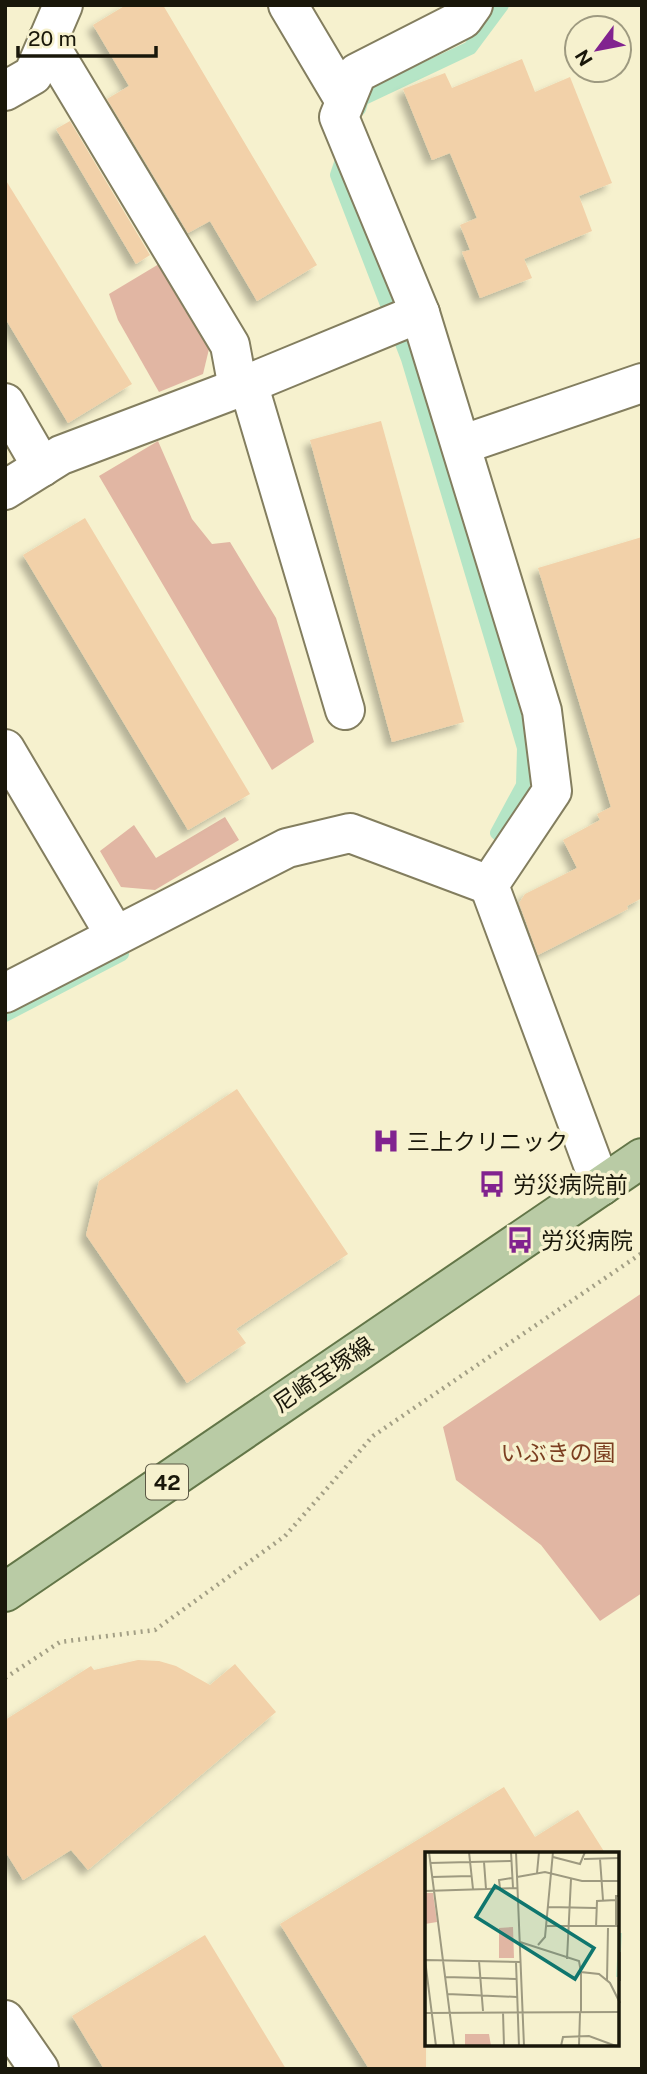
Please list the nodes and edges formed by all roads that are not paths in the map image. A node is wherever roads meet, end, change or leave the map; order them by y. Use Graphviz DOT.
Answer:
graph roads {
  1 [pos="63,5"];
  2 [pos="288,5"];
  3 [pos="473,5"];
  4 [pos="47,41"];
  5 [pos="5,91"];
  6 [pos="345,101"];
  7 [pos="420,313"];
  8 [pos="642,383"];
  9 [pos="243,385"];
  10 [pos="5,403"];
  11 [pos="461,445"];
  12 [pos="42,467"];
  13 [pos="5,490"];
  14 [pos="345,710"];
  15 [pos="5,749"];
  16 [pos="489,885"];
  17 [pos="115,935"];
  18 [pos="5,993"];
  19 [pos="642,1158"];
  20 [pos="601,1186"];
  21 [pos="5,1592"];
  22 [pos="5,2020"];
  23 [pos="39,2069"];
  1 -- 4 [label="street"];
  2 -- 6 [label="street"];
  3 -- 6 [label="street"];
  4 -- 5 [label="street"];
  4 -- 9 [label="street"];
  6 -- 7 [label="street"];
  7 -- 9 [label="street"];
  7 -- 11 [label="street"];
  8 -- 11 [label="street"];
  9 -- 12 [label="street"];
  9 -- 14 [label="street"];
  10 -- 12 [label="street"];
  11 -- 16 [label="street"];
  12 -- 13 [label="street"];
  15 -- 17 [label="street"];
  16 -- 17 [label="street"];
  16 -- 20 [label="street"];
  17 -- 18 [label="street"];
  19 -- 20 [label="main road, 尼崎宝塚線 / 42"];
  20 -- 21 [label="main road, 尼崎宝塚線 / 42"];
  22 -- 23 [label="street"];
}
